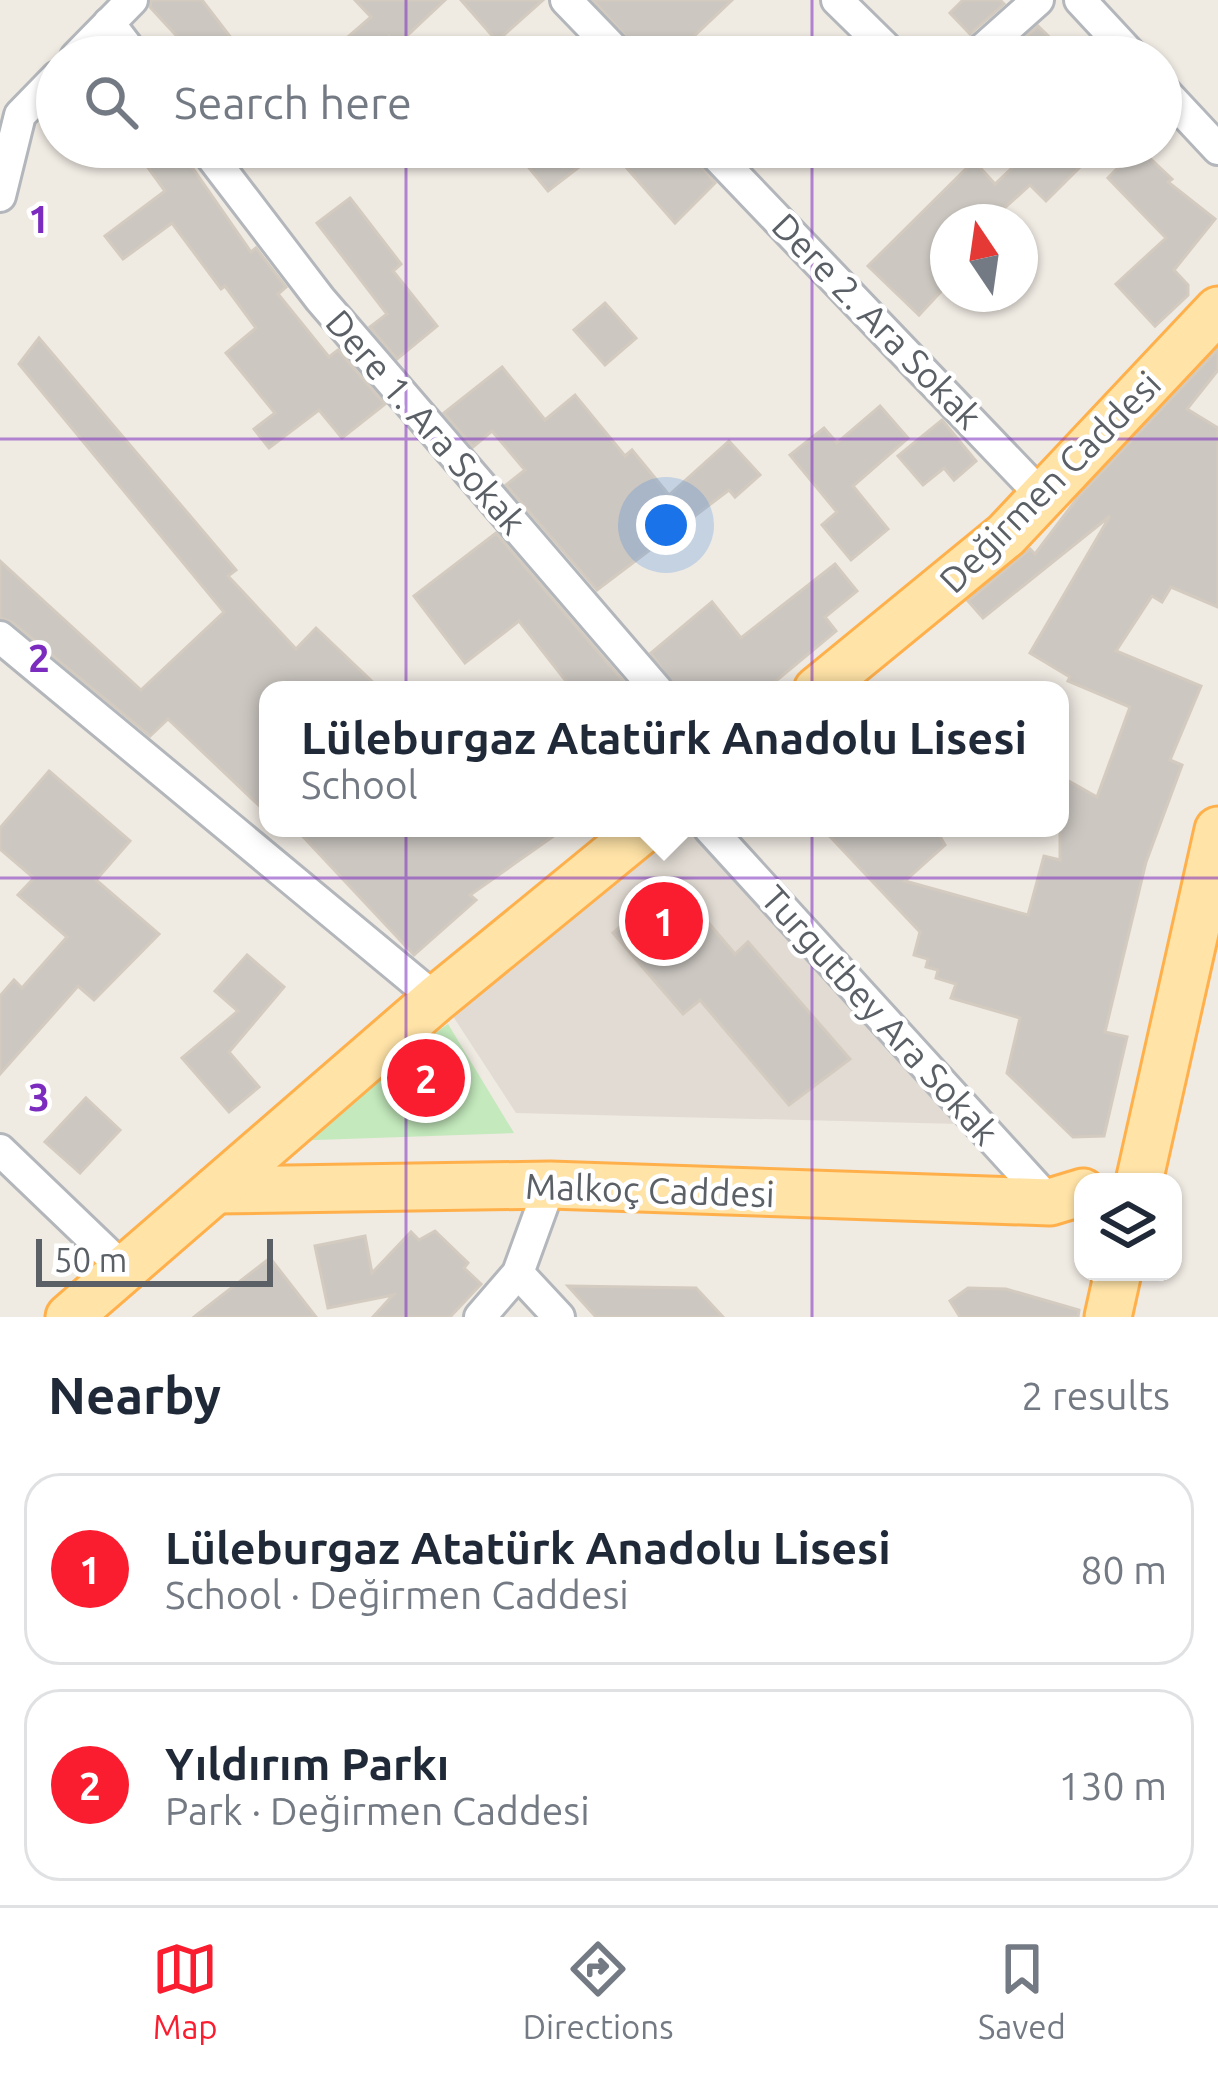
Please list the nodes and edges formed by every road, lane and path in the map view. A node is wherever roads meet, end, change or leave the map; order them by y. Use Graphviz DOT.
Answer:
graph roads {
  1 [pos="132,0"];
  2 [pos="566,0"];
  3 [pos="837,0"];
  4 [pos="1038,0"];
  5 [pos="1080,0"];
  6 [pos="110,23"];
  7 [pos="97,36"];
  8 [pos="120,36"];
  9 [pos="601,36"];
  10 [pos="874,36"];
  11 [pos="998,36"];
  12 [pos="1113,36"];
  13 [pos="36,99"];
  14 [pos="1182,110"];
  15 [pos="1218,149"];
  16 [pos="220,168"];
  17 [pos="728,168"];
  18 [pos="0,196"];
  19 [pos="1218,310"];
  20 [pos="1044,498"];
  21 [pos="0,637"];
  22 [pos="649,681"];
  23 [pos="828,681"];
  24 [pos="1218,830"];
  25 [pos="634,837"];
  26 [pos="718,837"];
  27 [pos="436,999"];
  28 [pos="0,1150"];
  29 [pos="1132,1173"];
  30 [pos="550,1185"];
  31 [pos="216,1190"];
  32 [pos="1072,1207"];
  33 [pos="123,1268"];
  34 [pos="518,1273"];
  35 [pos="1116,1281"];
  36 [pos="69,1317"];
  37 [pos="480,1317"];
  38 [pos="559,1317"];
  39 [pos="1108,1317"];
  1 -- 6 [label="street"];
  2 -- 9 [label="street"];
  3 -- 10 [label="street"];
  4 -- 11 [label="street"];
  5 -- 12 [label="street"];
  6 -- 7 [label="street"];
  6 -- 8 [label="street"];
  13 -- 18 [label="street"];
  14 -- 15 [label="street"];
  16 -- 22 [label="street, Dere 1. Ara Sokak"];
  17 -- 20 [label="street, Dere 2. Ara Sokak"];
  19 -- 20 [label="main road, Değirmen Caddesi"];
  20 -- 23 [label="main road, Değirmen Caddesi"];
  21 -- 27 [label="street"];
  24 -- 29 [label="main road"];
  25 -- 27 [label="main road"];
  26 -- 32 [label="street, Turgutbey Ara Sokak"];
  27 -- 31 [label="main road"];
  28 -- 33 [label="street"];
  30 -- 31 [label="main road, Malkoç Caddesi"];
  30 -- 32 [label="main road, Malkoç Caddesi"];
  30 -- 34 [label="street"];
  31 -- 33 [label="main road"];
  33 -- 36 [label="main road"];
  34 -- 37 [label="street"];
  34 -- 38 [label="street"];
  35 -- 39 [label="main road"];
}
